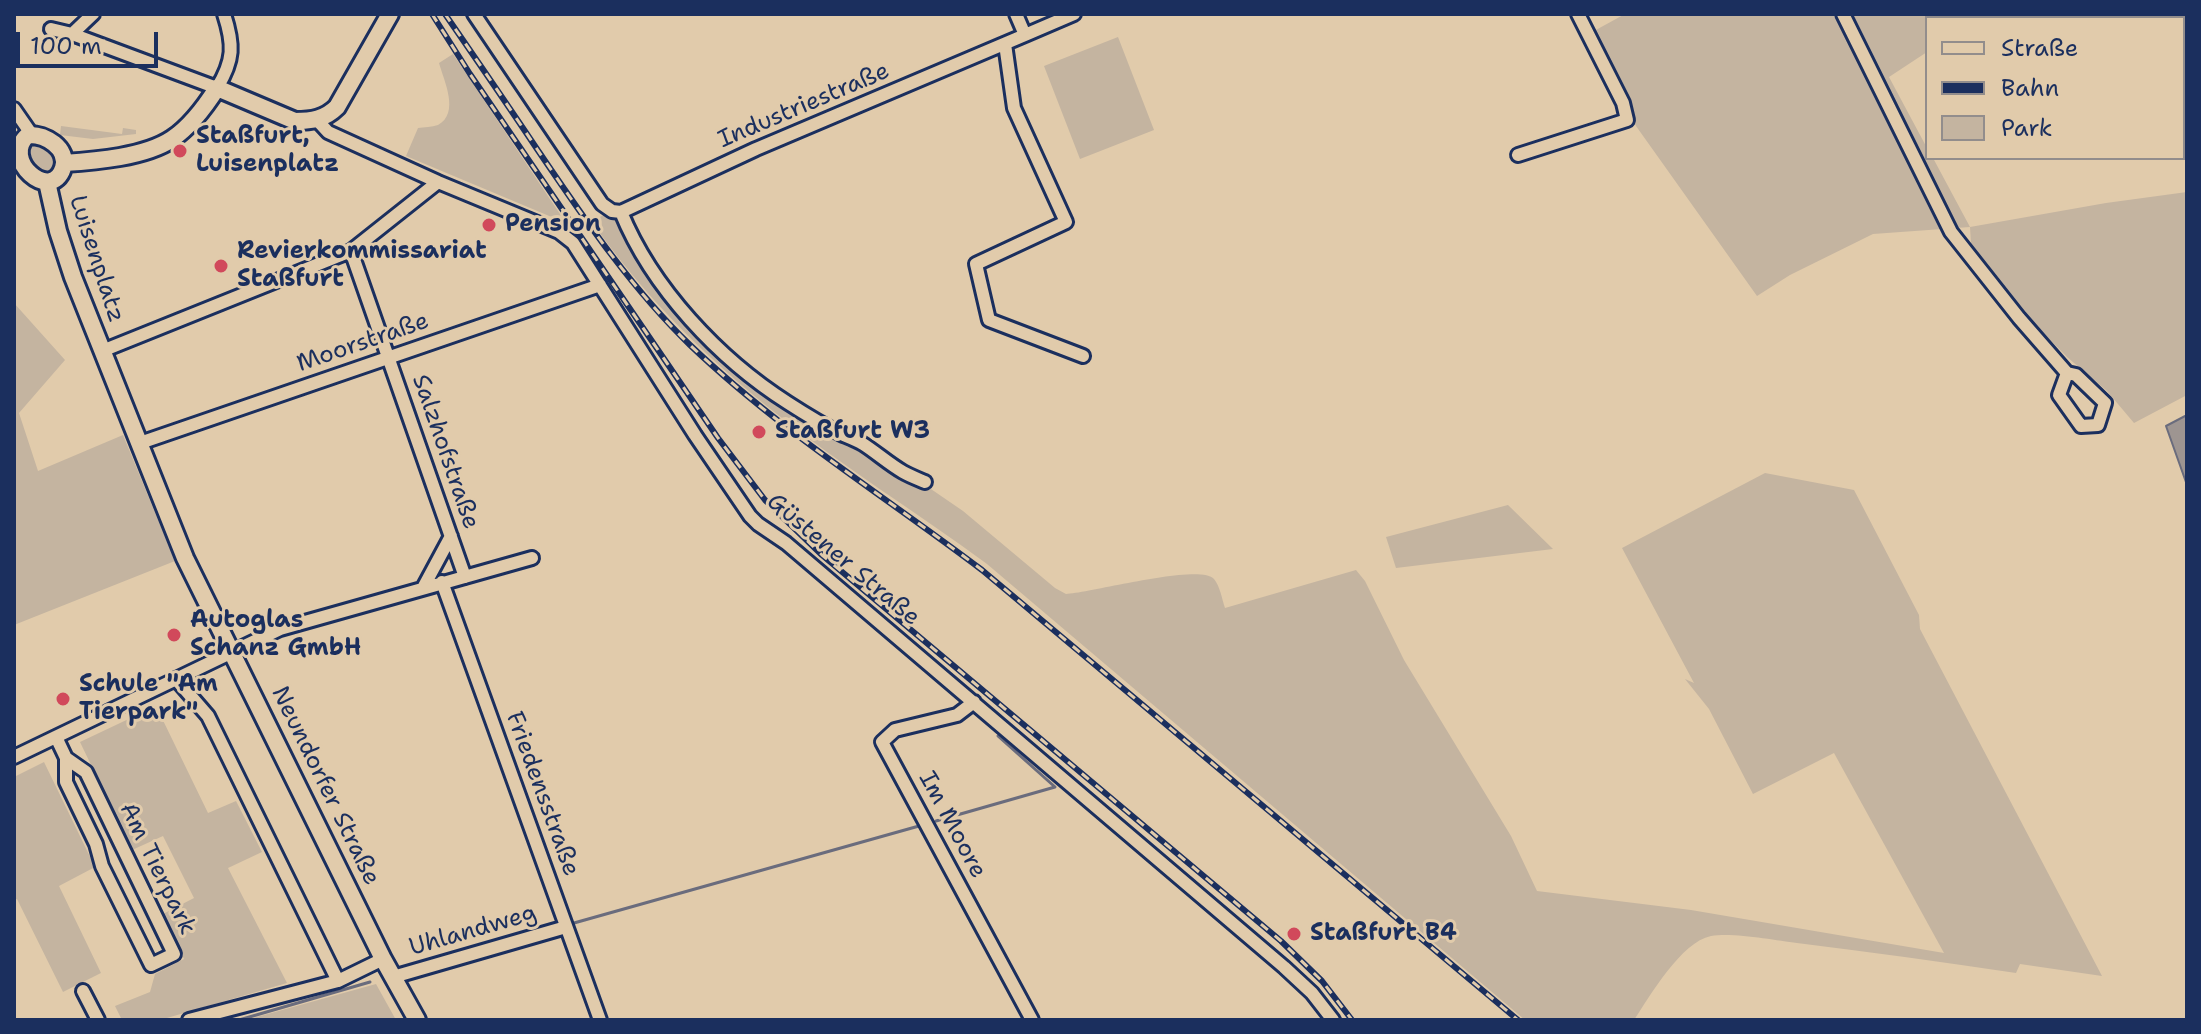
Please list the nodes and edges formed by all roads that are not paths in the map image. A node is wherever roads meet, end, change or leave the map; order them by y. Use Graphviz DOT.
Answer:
graph roads {
  1 [pos="93,14"];
  2 [pos="224,14"];
  3 [pos="390,14"];
  4 [pos="474,14"];
  5 [pos="1016,14"];
  6 [pos="1074,14"];
  7 [pos="1578,14"];
  8 [pos="1843,14"];
  9 [pos="51,29"];
  10 [pos="72,34"];
  11 [pos="1025,35"];
  12 [pos="1005,44"];
  13 [pos="217,88"];
  14 [pos="14,109"];
  15 [pos="317,120"];
  16 [pos="32,135"];
  17 [pos="1518,155"];
  18 [pos="14,160"];
  19 [pos="64,163"];
  20 [pos="47,182"];
  21 [pos="438,182"];
  22 [pos="621,212"];
  23 [pos="351,251"];
  24 [pos="600,285"];
  25 [pos="102,351"];
  26 [pos="1083,356"];
  27 [pos="389,357"];
  28 [pos="2067,373"];
  29 [pos="140,443"];
  30 [pos="925,482"];
  31 [pos="451,536"];
  32 [pos="532,558"];
  33 [pos="465,577"];
  34 [pos="442,582"];
  35 [pos="423,588"];
  36 [pos="231,651"];
  37 [pos="176,679"];
  38 [pos="974,702"];
  39 [pos="56,737"];
  40 [pos="14,757"];
  41 [pos="66,758"];
  42 [pos="566,927"];
  43 [pos="383,959"];
  44 [pos="393,977"];
  45 [pos="338,981"];
  46 [pos="83,991"];
  47 [pos="98,1020"];
  48 [pos="189,1020"];
  49 [pos="417,1020"];
  50 [pos="600,1020"];
  51 [pos="1032,1020"];
  52 [pos="1333,1020"];
  1 -- 10 [label="street"];
  2 -- 13 [label="street"];
  3 -- 15 [label="main road"];
  4 -- 22 [label="street"];
  5 -- 11 [label="street"];
  6 -- 11 [label="street, Industriestraße"];
  7 -- 17 [label="street"];
  8 -- 28 [label="street"];
  9 -- 10 [label="street"];
  10 -- 13 [label="street"];
  11 -- 12 [label="street, Industriestraße"];
  12 -- 22 [label="street, Industriestraße"];
  12 -- 26 [label="street"];
  13 -- 15 [label="main road, Güstener Straße"];
  13 -- 19 [label="main road"];
  14 -- 16 [label="street"];
  15 -- 21 [label="street, Güstener Straße"];
  16 -- 18 [label="main road, Luisenplatz"];
  16 -- 19 [label="main road, Luisenplatz"];
  18 -- 20 [label="main road, Luisenplatz"];
  19 -- 20 [label="main road, Luisenplatz"];
  20 -- 25 [label="main road, Luisenplatz"];
  21 -- 23 [label="street"];
  21 -- 24 [label="street, Güstener Straße"];
  22 -- 30 [label="street"];
  23 -- 25 [label="street"];
  23 -- 27 [label="street, Salzhofstraße"];
  24 -- 27 [label="street, Moorstraße"];
  24 -- 38 [label="street, Güstener Straße"];
  25 -- 29 [label="main road, Neundorfer Straße"];
  27 -- 29 [label="street, Moorstraße"];
  27 -- 31 [label="street, Salzhofstraße"];
  28 -- 28 [label="street"];
  29 -- 36 [label="main road, Neundorfer Straße"];
  31 -- 33 [label="street, Salzhofstraße"];
  31 -- 35 [label="street"];
  32 -- 33 [label="street"];
  33 -- 34 [label="street"];
  34 -- 35 [label="street"];
  34 -- 42 [label="street, Friedensstraße"];
  35 -- 36 [label="street"];
  36 -- 37 [label="street"];
  36 -- 43 [label="main road, Neundorfer Straße"];
  37 -- 39 [label="street"];
  37 -- 45 [label="street"];
  38 -- 51 [label="street, Im Moore"];
  38 -- 52 [label="street, Güstener Straße"];
  39 -- 40 [label="street"];
  39 -- 41 [label="street, Am Tierpark"];
  41 -- 41 [label="street, Am Tierpark"];
  42 -- 44 [label="street, Uhlandweg"];
  42 -- 50 [label="street, Friedensstraße"];
  43 -- 44 [label="main road, Neundorfer Straße"];
  43 -- 45 [label="street"];
  44 -- 49 [label="main road, Neundorfer Straße"];
  45 -- 48 [label="street"];
  46 -- 47 [label="street"];
}
